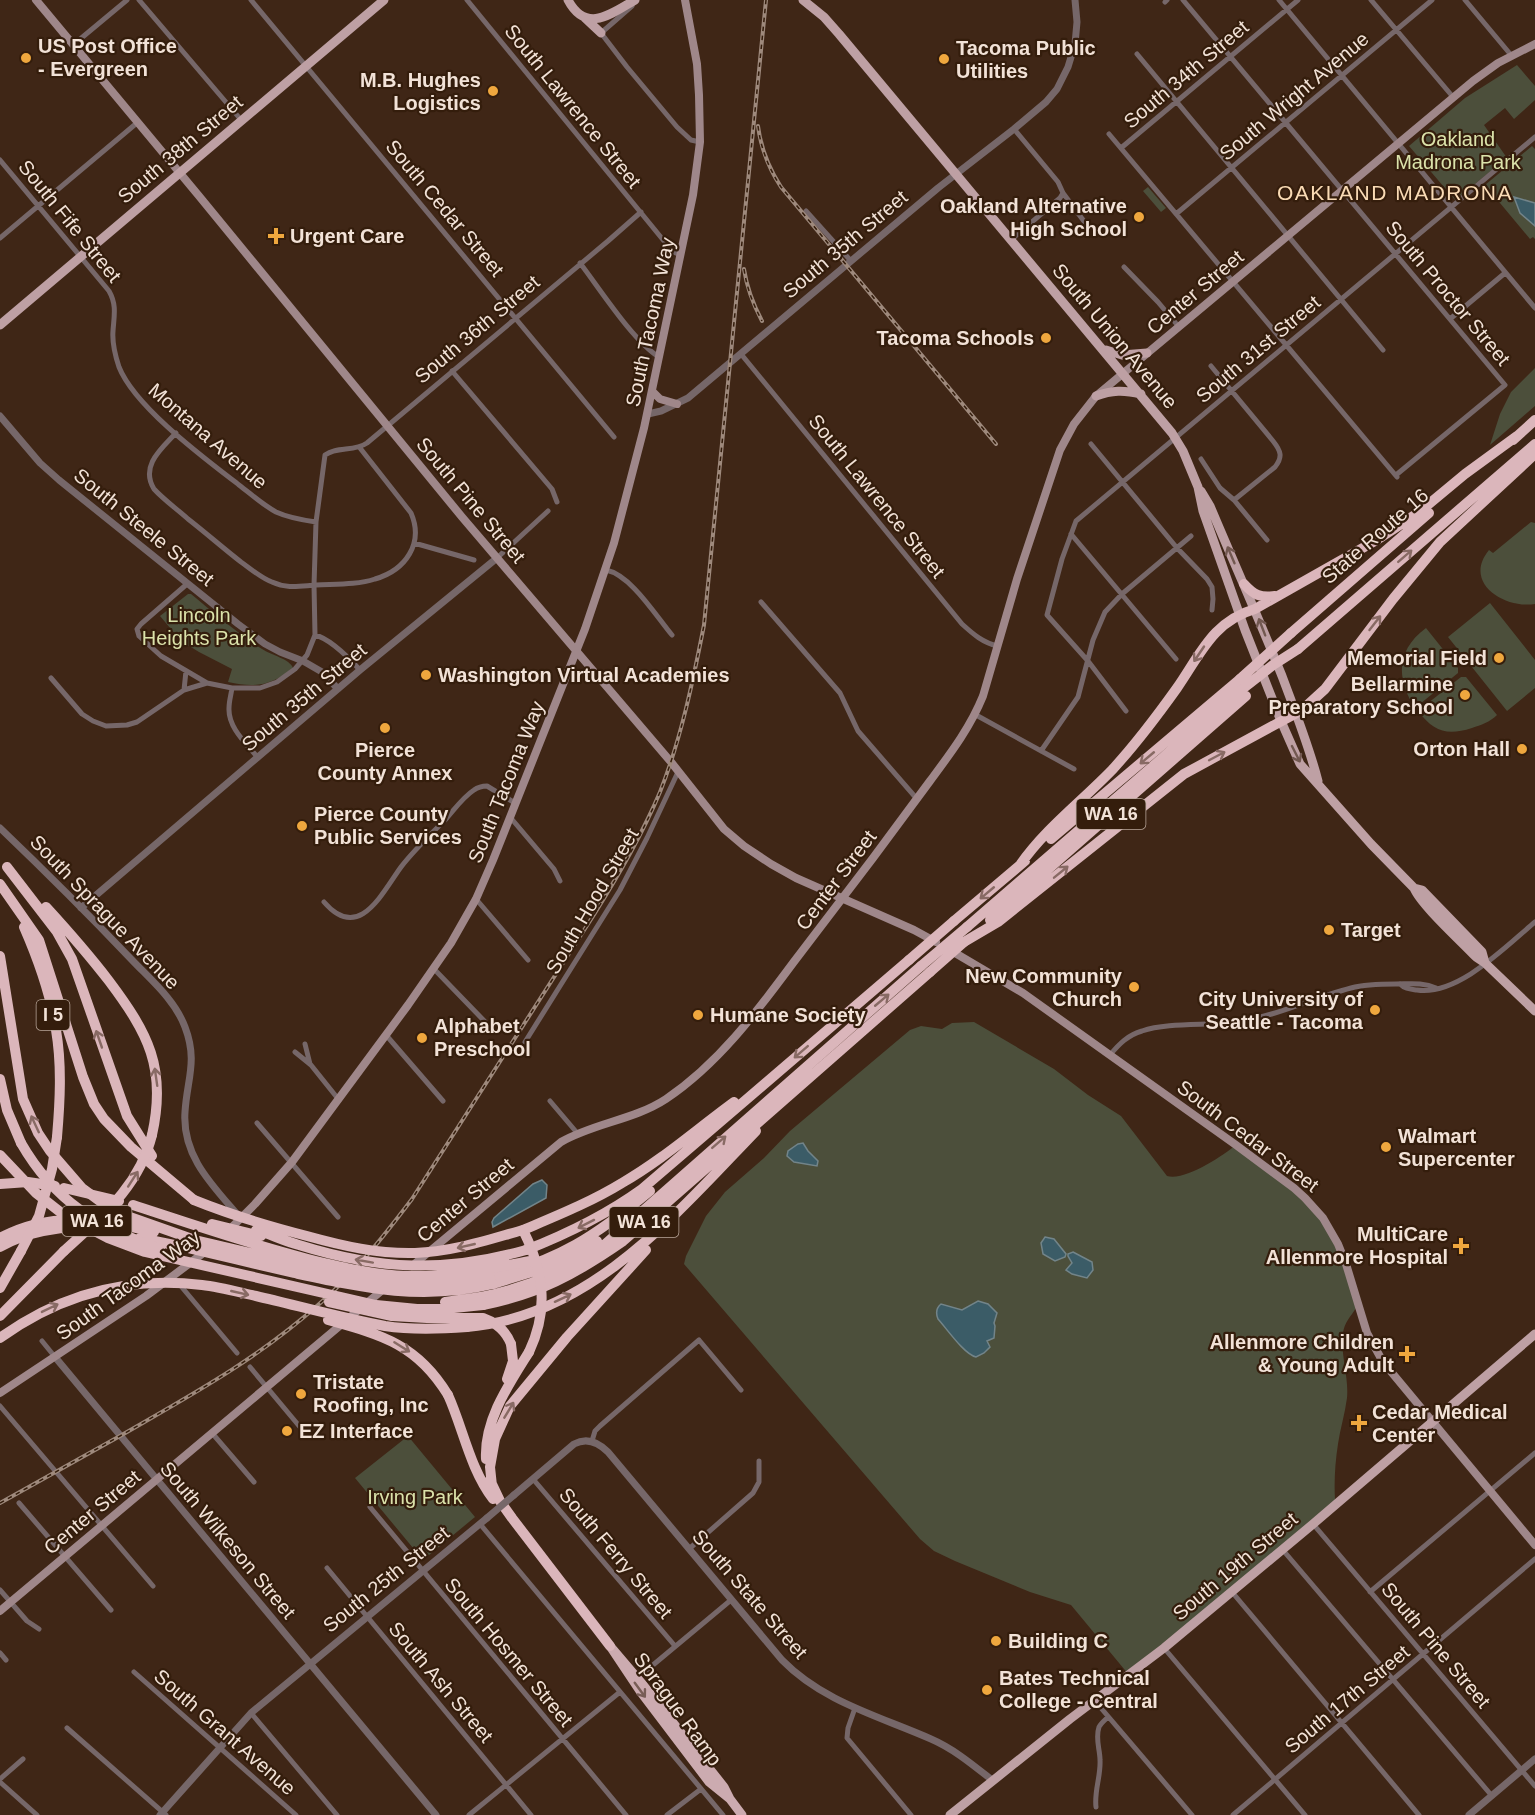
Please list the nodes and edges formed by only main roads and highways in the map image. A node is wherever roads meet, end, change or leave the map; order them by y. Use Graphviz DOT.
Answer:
graph roads {
  1 [pos="36,0"];
  2 [pos="384,0"];
  3 [pos="568,0"];
  4 [pos="637,0"];
  5 [pos="685,0"];
  6 [pos="806,2"];
  7 [pos="584,17"];
  8 [pos="601,33"];
  9 [pos="1535,44"];
  10 [pos="179,172"];
  11 [pos="0,325"];
  12 [pos="1103,350"];
  13 [pos="1147,353"];
  14 [pos="1123,372"];
  15 [pos="652,391"];
  16 [pos="1141,394"];
  17 [pos="1096,396"];
  18 [pos="677,404"];
  19 [pos="1535,420"];
  20 [pos="1517,436"];
  21 [pos="1535,444"];
  22 [pos="1535,454"];
  23 [pos="1198,487"];
  24 [pos="1244,584"];
  25 [pos="1279,595"];
  26 [pos="1255,609"];
  27 [pos="1240,613"];
  28 [pos="576,651"];
  29 [pos="1242,688"];
  30 [pos="1295,713"];
  31 [pos="1281,721"];
  32 [pos="1318,782"];
  33 [pos="3,863"];
  34 [pos="1020,866"];
  35 [pos="0,884"];
  36 [pos="842,899"];
  37 [pos="12,900"];
  38 [pos="975,930"];
  39 [pos="942,945"];
  40 [pos="0,956"];
  41 [pos="926,969"];
  42 [pos="1535,1011"];
  43 [pos="0,1079"];
  44 [pos="761,1087"];
  45 [pos="783,1102"];
  46 [pos="685,1153"];
  47 [pos="0,1155"];
  48 [pos="156,1167"];
  49 [pos="692,1167"];
  50 [pos="715,1173"];
  51 [pos="0,1184"];
  52 [pos="194,1200"];
  53 [pos="133,1205"];
  54 [pos="523,1230"];
  55 [pos="0,1238"];
  56 [pos="195,1240"];
  57 [pos="298,1245"];
  58 [pos="0,1247"];
  59 [pos="535,1260"];
  60 [pos="491,1281"];
  61 [pos="269,1282"];
  62 [pos="0,1288"];
  63 [pos="268,1299"];
  64 [pos="482,1301"];
  65 [pos="0,1316"];
  66 [pos="1535,1334"];
  67 [pos="0,1338"];
  68 [pos="0,1393"];
  69 [pos="1432,1421"];
  70 [pos="487,1443"];
  71 [pos="492,1486"];
  72 [pos="512,1518"];
  73 [pos="1535,1545"];
  74 [pos="0,1611"];
  75 [pos="610,1647"];
  76 [pos="742,1815"];
  77 [pos="950,1815"];
  1 -- 10 [label="main road, South Pine Street"];
  2 -- 10 [label="main road, South 38th Street"];
  3 -- 7 [label="main road"];
  4 -- 7 [label="main road"];
  5 -- 15 [label="main road, South Tacoma Way"];
  6 -- 12 [label="main road, South Union Avenue"];
  7 -- 8 [label="main road"];
  9 -- 13 [label="main road, Center Street"];
  10 -- 11 [label="main road, South 38th Street"];
  10 -- 28 [label="main road, South Pine Street"];
  12 -- 13 [label="main road"];
  12 -- 14 [label="main road, South Union Avenue"];
  13 -- 14 [label="main road, Center Street"];
  14 -- 16 [label="main road, South Union Avenue"];
  14 -- 17 [label="main road, Center Street"];
  15 -- 18 [label="main road"];
  15 -- 28 [label="main road, South Tacoma Way"];
  16 -- 17 [label="main road"];
  16 -- 23 [label="main road, South Union Avenue"];
  17 -- 36 [label="main road, Center Street"];
  19 -- 20 [label="highway, State Route 16 / WA 16"];
  20 -- 25 [label="highway"];
  20 -- 29 [label="highway, State Route 16 / WA 16, bridge"];
  29 -- 21 [label="highway, State Route 16 / WA 16, one-way, bridge"];
  30 -- 22 [label="highway, one-way"];
  24 -- 23 [label="main road, South Union Avenue, one-way"];
  23 -- 27 [label="main road, South Union Avenue"];
  24 -- 25 [label="highway"];
  24 -- 26 [label="main road, South Union Avenue"];
  25 -- 26 [label="highway"];
  26 -- 27 [label="highway"];
  30 -- 26 [label="main road, South Union Avenue, one-way"];
  27 -- 31 [label="main road, South Union Avenue"];
  27 -- 34 [label="highway, one-way"];
  28 -- 36 [label="main road, South Pine Street"];
  28 -- 68 [label="main road, South Tacoma Way"];
  29 -- 34 [label="highway, WA 16, one-way"];
  29 -- 38 [label="highway, WA 16"];
  30 -- 31 [label="highway"];
  30 -- 32 [label="main road, South Union Avenue"];
  31 -- 32 [label="main road, South Union Avenue, one-way"];
  38 -- 31 [label="highway, one-way"];
  32 -- 42 [label="main road, South Union Avenue"];
  48 -- 33 [label="highway, one-way"];
  65 -- 33 [label="highway, one-way, bridge"];
  34 -- 44 [label="highway, WA 16, one-way, bridge"];
  35 -- 37 [label="highway, I 5"];
  36 -- 39 [label="main road, South Pine Street"];
  36 -- 74 [label="main road, Center Street"];
  37 -- 48 [label="highway, WA 16"];
  37 -- 62 [label="highway, I 5, bridge"];
  38 -- 41 [label="highway, bridge"];
  38 -- 41 [label="highway, WA 16, bridge"];
  39 -- 69 [label="main road, South Cedar Street"];
  56 -- 40 [label="highway, one-way"];
  41 -- 45 [label="highway, WA 16"];
  49 -- 41 [label="highway, one-way"];
  43 -- 64 [label="highway, bridge"];
  44 -- 46 [label="highway, WA 16"];
  44 -- 54 [label="highway"];
  45 -- 50 [label="highway"];
  45 -- 64 [label="highway, WA 16"];
  46 -- 57 [label="highway, WA 16, one-way, bridge"];
  46 -- 60 [label="highway"];
  47 -- 61 [label="highway, WA 16, bridge"];
  48 -- 52 [label="highway, WA 16"];
  49 -- 60 [label="highway"];
  49 -- 64 [label="highway"];
  63 -- 50 [label="highway, one-way, bridge"];
  71 -- 50 [label="highway, one-way"];
  51 -- 53 [label="highway, bridge"];
  54 -- 52 [label="highway, one-way, bridge"];
  52 -- 57 [label="highway, WA 16, bridge"];
  53 -- 57 [label="highway, bridge"];
  53 -- 59 [label="highway, bridge"];
  54 -- 59 [label="highway, bridge"];
  55 -- 56 [label="highway, WA 16"];
  56 -- 60 [label="highway, bridge"];
  58 -- 60 [label="highway, bridge"];
  59 -- 70 [label="highway, bridge"];
  61 -- 64 [label="highway, WA 16, bridge"];
  61 -- 70 [label="highway, bridge"];
  67 -- 63 [label="highway, one-way, bridge"];
  63 -- 72 [label="highway, one-way, bridge"];
  66 -- 69 [label="main road, South 19th Street"];
  69 -- 73 [label="main road, South Cedar Street"];
  69 -- 77 [label="main road, South 19th Street"];
  70 -- 71 [label="highway"];
  71 -- 72 [label="highway"];
  72 -- 75 [label="highway"];
  75 -- 76 [label="highway, Sprague Ramp"];
}
